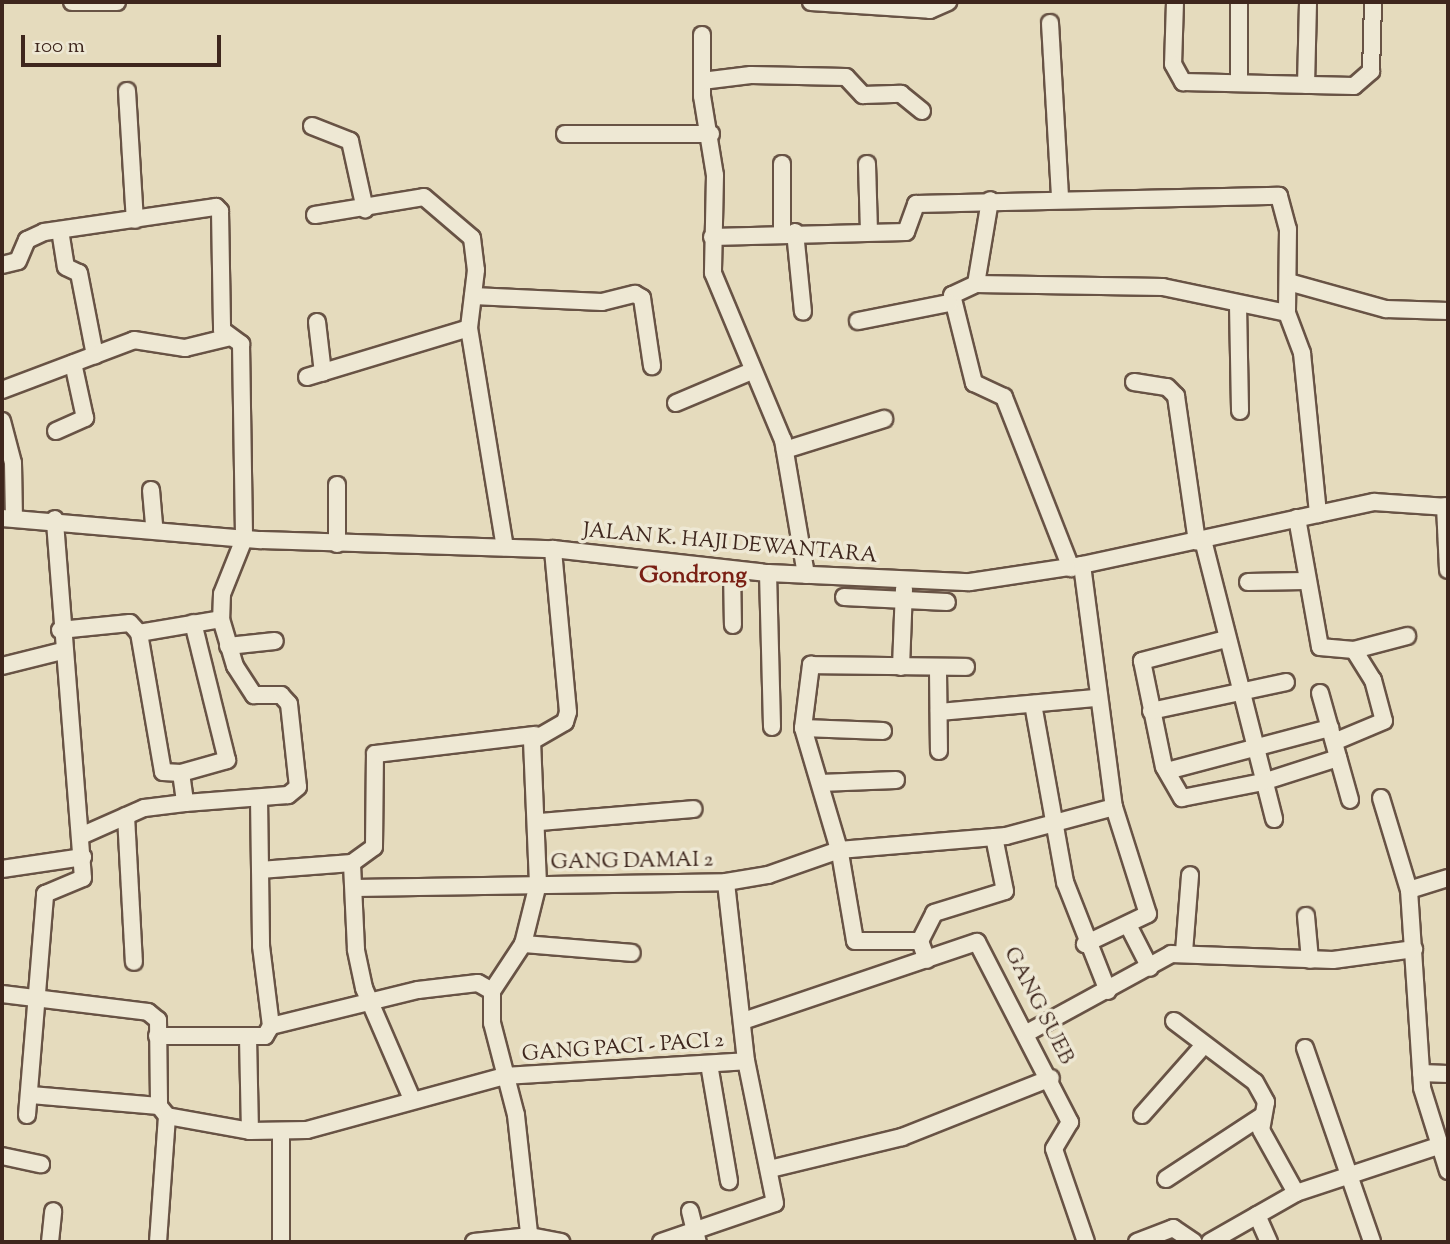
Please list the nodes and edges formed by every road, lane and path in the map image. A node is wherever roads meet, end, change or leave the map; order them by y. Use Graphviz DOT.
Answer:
graph roads {
  1 [pos="72,2"];
  2 [pos="117,2"];
  3 [pos="811,2"];
  4 [pos="948,2"];
  5 [pos="1175,2"];
  6 [pos="1239,2"];
  7 [pos="1308,2"];
  8 [pos="1373,2"];
  9 [pos="868,6"];
  10 [pos="1050,23"];
  11 [pos="702,35"];
  12 [pos="702,81"];
  13 [pos="1239,83"];
  14 [pos="1306,85"];
  15 [pos="127,91"];
  16 [pos="922,111"];
  17 [pos="312,126"];
  18 [pos="565,134"];
  19 [pos="711,134"];
  20 [pos="782,164"];
  21 [pos="867,164"];
  22 [pos="1060,197"];
  23 [pos="990,200"];
  24 [pos="365,209"];
  25 [pos="315,215"];
  26 [pos="135,220"];
  27 [pos="60,230"];
  28 [pos="869,230"];
  29 [pos="788,232"];
  30 [pos="712,237"];
  31 [pos="2,265"];
  32 [pos="1292,283"];
  33 [pos="976,284"];
  34 [pos="472,296"];
  35 [pos="949,303"];
  36 [pos="1238,305"];
  37 [pos="1448,311"];
  38 [pos="803,312"];
  39 [pos="1287,313"];
  40 [pos="858,321"];
  41 [pos="317,322"];
  42 [pos="469,328"];
  43 [pos="234,339"];
  44 [pos="95,355"];
  45 [pos="73,363"];
  46 [pos="652,366"];
  47 [pos="752,371"];
  48 [pos="323,373"];
  49 [pos="307,377"];
  50 [pos="1134,382"];
  51 [pos="2,390"];
  52 [pos="676,403"];
  53 [pos="1240,411"];
  54 [pos="884,419"];
  55 [pos="2,421"];
  56 [pos="56,431"];
  57 [pos="785,450"];
  58 [pos="337,485"];
  59 [pos="151,490"];
  60 [pos="1447,506"];
  61 [pos="1318,513"];
  62 [pos="8,518"];
  63 [pos="1297,518"];
  64 [pos="55,519"];
  65 [pos="154,527"];
  66 [pos="244,539"];
  67 [pos="1200,541"];
  68 [pos="337,544"];
  69 [pos="505,547"];
  70 [pos="553,549"];
  71 [pos="1076,566"];
  72 [pos="732,570"];
  73 [pos="1448,570"];
  74 [pos="768,573"];
  75 [pos="806,575"];
  76 [pos="904,580"];
  77 [pos="1305,581"];
  78 [pos="1248,582"];
  79 [pos="844,597"];
  80 [pos="903,600"];
  81 [pos="947,602"];
  82 [pos="221,619"];
  83 [pos="193,622"];
  84 [pos="733,625"];
  85 [pos="60,630"];
  86 [pos="139,634"];
  87 [pos="1407,636"];
  88 [pos="1226,639"];
  89 [pos="275,641"];
  90 [pos="228,646"];
  91 [pos="1354,650"];
  92 [pos="62,651"];
  93 [pos="2,666"];
  94 [pos="901,667"];
  95 [pos="966,667"];
  96 [pos="938,671"];
  97 [pos="1286,682"];
  98 [pos="1239,692"];
  99 [pos="1320,693"];
  100 [pos="1095,698"];
  101 [pos="1033,704"];
  102 [pos="1151,711"];
  103 [pos="939,712"];
  104 [pos="772,727"];
  105 [pos="803,727"];
  106 [pos="883,731"];
  107 [pos="534,735"];
  108 [pos="1334,743"];
  109 [pos="1254,750"];
  110 [pos="939,751"];
  111 [pos="1167,771"];
  112 [pos="181,773"];
  113 [pos="896,780"];
  114 [pos="1264,782"];
  115 [pos="820,783"];
  116 [pos="258,798"];
  117 [pos="1381,798"];
  118 [pos="1350,800"];
  119 [pos="186,803"];
  120 [pos="1114,807"];
  121 [pos="693,809"];
  122 [pos="126,816"];
  123 [pos="1274,819"];
  124 [pos="539,822"];
  125 [pos="1051,824"];
  126 [pos="83,835"];
  127 [pos="994,837"];
  128 [pos="839,850"];
  129 [pos="83,857"];
  130 [pos="352,863"];
  131 [pos="2,869"];
  132 [pos="260,870"];
  133 [pos="1190,875"];
  134 [pos="1448,878"];
  135 [pos="726,882"];
  136 [pos="538,884"];
  137 [pos="354,888"];
  138 [pos="1409,891"];
  139 [pos="1306,916"];
  140 [pos="1128,925"];
  141 [pos="920,941"];
  142 [pos="890,943"];
  143 [pos="523,944"];
  144 [pos="1085,944"];
  145 [pos="1414,949"];
  146 [pos="1184,952"];
  147 [pos="632,953"];
  148 [pos="927,960"];
  149 [pos="1310,960"];
  150 [pos="134,962"];
  151 [pos="1150,968"];
  152 [pos="894,974"];
  153 [pos="492,990"];
  154 [pos="1108,991"];
  155 [pos="2,994"];
  156 [pos="38,1000"];
  157 [pos="372,1003"];
  158 [pos="743,1021"];
  159 [pos="1174,1021"];
  160 [pos="271,1026"];
  161 [pos="1027,1032"];
  162 [pos="157,1037"];
  163 [pos="248,1037"];
  164 [pos="1204,1045"];
  165 [pos="1305,1048"];
  166 [pos="746,1060"];
  167 [pos="709,1065"];
  168 [pos="1421,1073"];
  169 [pos="1448,1074"];
  170 [pos="503,1076"];
  171 [pos="1052,1079"];
  172 [pos="31,1095"];
  173 [pos="412,1099"];
  174 [pos="163,1111"];
  175 [pos="27,1115"];
  176 [pos="1142,1115"];
  177 [pos="1262,1116"];
  178 [pos="250,1131"];
  179 [pos="281,1132"];
  180 [pos="1438,1146"];
  181 [pos="2,1156"];
  182 [pos="41,1164"];
  183 [pos="770,1169"];
  184 [pos="1448,1171"];
  185 [pos="1349,1176"];
  186 [pos="1166,1179"];
  187 [pos="729,1181"];
  188 [pos="1296,1193"];
  189 [pos="52,1211"];
  190 [pos="690,1211"];
  191 [pos="1257,1215"];
  192 [pos="696,1236"];
  193 [pos="530,1239"];
  194 [pos="50,1242"];
  195 [pos="158,1242"];
  196 [pos="281,1242"];
  197 [pos="474,1242"];
  198 [pos="561,1242"];
  199 [pos="661,1242"];
  200 [pos="1086,1242"];
  201 [pos="1136,1242"];
  202 [pos="1194,1242"];
  203 [pos="1210,1242"];
  204 [pos="1269,1242"];
  205 [pos="1371,1242"];
  1 -- 2 [label="street"];
  3 -- 9 [label="street"];
  4 -- 9 [label="street"];
  5 -- 13 [label="street"];
  6 -- 13 [label="street"];
  7 -- 14 [label="street"];
  8 -- 14 [label="street"];
  10 -- 22 [label="street"];
  11 -- 12 [label="street"];
  12 -- 16 [label="street"];
  12 -- 19 [label="street"];
  13 -- 14 [label="street"];
  15 -- 26 [label="street"];
  17 -- 24 [label="street"];
  18 -- 19 [label="street"];
  19 -- 30 [label="street"];
  20 -- 29 [label="street"];
  21 -- 28 [label="street"];
  22 -- 23 [label="street"];
  22 -- 32 [label="street"];
  23 -- 28 [label="street"];
  23 -- 33 [label="street"];
  24 -- 25 [label="street"];
  24 -- 34 [label="street"];
  26 -- 27 [label="street"];
  26 -- 43 [label="street"];
  27 -- 31 [label="street"];
  27 -- 44 [label="street"];
  28 -- 29 [label="street"];
  29 -- 30 [label="street"];
  29 -- 38 [label="street"];
  30 -- 47 [label="street"];
  32 -- 37 [label="street"];
  32 -- 39 [label="street"];
  33 -- 35 [label="street"];
  33 -- 36 [label="street"];
  34 -- 42 [label="street"];
  34 -- 46 [label="street"];
  35 -- 40 [label="street"];
  35 -- 71 [label="street"];
  36 -- 39 [label="street"];
  36 -- 53 [label="street"];
  39 -- 61 [label="street"];
  41 -- 48 [label="street"];
  42 -- 48 [label="street"];
  42 -- 69 [label="street"];
  43 -- 44 [label="street"];
  43 -- 66 [label="street"];
  44 -- 45 [label="street"];
  45 -- 51 [label="street"];
  45 -- 56 [label="street"];
  47 -- 52 [label="street"];
  47 -- 57 [label="street"];
  48 -- 49 [label="street"];
  50 -- 67 [label="street"];
  54 -- 57 [label="street"];
  55 -- 62 [label="street"];
  57 -- 75 [label="street"];
  58 -- 68 [label="street"];
  59 -- 65 [label="street"];
  60 -- 61 [label="street, JALAN K. HAJI DEWANTARA"];
  60 -- 73 [label="street"];
  61 -- 63 [label="street, JALAN K. HAJI DEWANTARA"];
  62 -- 64 [label="street, JALAN K. HAJI DEWANTARA"];
  63 -- 67 [label="street, JALAN K. HAJI DEWANTARA"];
  63 -- 77 [label="street"];
  64 -- 65 [label="street, JALAN K. HAJI DEWANTARA"];
  64 -- 85 [label="street"];
  65 -- 66 [label="street, JALAN K. HAJI DEWANTARA"];
  66 -- 68 [label="street, JALAN K. HAJI DEWANTARA"];
  66 -- 82 [label="street"];
  67 -- 71 [label="street, JALAN K. HAJI DEWANTARA"];
  67 -- 88 [label="street"];
  68 -- 69 [label="street, JALAN K. HAJI DEWANTARA"];
  69 -- 70 [label="street, JALAN K. HAJI DEWANTARA"];
  70 -- 72 [label="street, JALAN K. HAJI DEWANTARA"];
  70 -- 107 [label="street"];
  71 -- 76 [label="street, JALAN K. HAJI DEWANTARA"];
  71 -- 100 [label="street"];
  72 -- 74 [label="street, JALAN K. HAJI DEWANTARA"];
  72 -- 84 [label="street"];
  74 -- 75 [label="street, JALAN K. HAJI DEWANTARA"];
  74 -- 104 [label="street"];
  75 -- 76 [label="street, JALAN K. HAJI DEWANTARA"];
  76 -- 80 [label="street"];
  77 -- 78 [label="street"];
  77 -- 91 [label="street"];
  79 -- 80 [label="street"];
  80 -- 81 [label="street"];
  80 -- 94 [label="street"];
  82 -- 83 [label="street"];
  82 -- 90 [label="street"];
  83 -- 86 [label="street"];
  83 -- 112 [label="street"];
  85 -- 86 [label="street"];
  85 -- 92 [label="street"];
  86 -- 112 [label="street"];
  87 -- 91 [label="street"];
  88 -- 98 [label="street"];
  88 -- 102 [label="street"];
  89 -- 90 [label="street"];
  90 -- 116 [label="street"];
  91 -- 108 [label="street"];
  92 -- 93 [label="street"];
  92 -- 126 [label="street"];
  94 -- 96 [label="street"];
  94 -- 105 [label="street"];
  95 -- 96 [label="street"];
  96 -- 103 [label="street"];
  97 -- 98 [label="street"];
  98 -- 102 [label="street"];
  98 -- 109 [label="street"];
  99 -- 108 [label="street"];
  100 -- 101 [label="street"];
  100 -- 120 [label="street"];
  101 -- 103 [label="street"];
  101 -- 125 [label="street"];
  102 -- 111 [label="street"];
  103 -- 110 [label="street"];
  105 -- 106 [label="street"];
  105 -- 115 [label="street"];
  107 -- 124 [label="street"];
  107 -- 130 [label="street"];
  108 -- 109 [label="street"];
  108 -- 114 [label="street"];
  108 -- 118 [label="street"];
  109 -- 111 [label="street"];
  109 -- 114 [label="street"];
  111 -- 114 [label="street"];
  112 -- 119 [label="street"];
  113 -- 115 [label="street"];
  114 -- 123 [label="street"];
  115 -- 128 [label="street"];
  116 -- 119 [label="street"];
  116 -- 132 [label="street"];
  117 -- 138 [label="street"];
  119 -- 122 [label="street"];
  120 -- 125 [label="street, GANG DAMAI 2"];
  120 -- 140 [label="street"];
  121 -- 124 [label="street"];
  122 -- 126 [label="street"];
  122 -- 150 [label="street"];
  124 -- 136 [label="street"];
  125 -- 127 [label="street, GANG DAMAI 2"];
  125 -- 144 [label="street"];
  126 -- 129 [label="street"];
  127 -- 128 [label="street, GANG DAMAI 2"];
  127 -- 141 [label="street"];
  128 -- 135 [label="street, GANG DAMAI 2"];
  128 -- 142 [label="street"];
  129 -- 131 [label="street"];
  129 -- 156 [label="street"];
  130 -- 132 [label="street"];
  130 -- 137 [label="street"];
  132 -- 160 [label="street"];
  133 -- 146 [label="street"];
  134 -- 138 [label="street"];
  135 -- 136 [label="street, GANG DAMAI 2"];
  135 -- 158 [label="street"];
  136 -- 137 [label="street, GANG DAMAI 2"];
  136 -- 143 [label="street"];
  137 -- 157 [label="street"];
  138 -- 145 [label="street"];
  139 -- 149 [label="street"];
  140 -- 144 [label="street"];
  140 -- 151 [label="street"];
  141 -- 142 [label="street"];
  141 -- 148 [label="street"];
  142 -- 152 [label="street"];
  143 -- 147 [label="street"];
  143 -- 153 [label="street"];
  144 -- 154 [label="street"];
  145 -- 149 [label="street"];
  145 -- 168 [label="street"];
  146 -- 149 [label="street"];
  146 -- 151 [label="street"];
  148 -- 152 [label="street, GANG SUEB"];
  148 -- 161 [label="street, GANG SUEB"];
  151 -- 154 [label="street"];
  152 -- 158 [label="street, GANG SUEB"];
  153 -- 157 [label="street"];
  153 -- 170 [label="street"];
  154 -- 161 [label="street"];
  155 -- 156 [label="street"];
  156 -- 162 [label="street"];
  156 -- 172 [label="street"];
  157 -- 160 [label="street"];
  157 -- 173 [label="street"];
  158 -- 166 [label="street"];
  159 -- 164 [label="street"];
  160 -- 163 [label="street"];
  161 -- 171 [label="street, GANG SUEB"];
  162 -- 163 [label="street"];
  162 -- 174 [label="street"];
  163 -- 178 [label="street"];
  164 -- 176 [label="street"];
  164 -- 177 [label="street"];
  165 -- 185 [label="street"];
  166 -- 167 [label="street, GANG PACI - PACI 2"];
  166 -- 183 [label="street"];
  167 -- 170 [label="street, GANG PACI - PACI 2"];
  167 -- 187 [label="street"];
  168 -- 169 [label="street"];
  168 -- 180 [label="street"];
  170 -- 173 [label="street, GANG PACI - PACI 2"];
  170 -- 193 [label="street"];
  171 -- 183 [label="street"];
  171 -- 200 [label="street, GANG SUEB"];
  172 -- 174 [label="street, GANG PACI - PACI 2"];
  172 -- 175 [label="street"];
  173 -- 179 [label="street, GANG PACI - PACI 2"];
  174 -- 178 [label="street, GANG PACI - PACI 2"];
  174 -- 195 [label="street"];
  177 -- 186 [label="street"];
  177 -- 188 [label="street"];
  178 -- 179 [label="street, GANG PACI - PACI 2"];
  179 -- 196 [label="street"];
  180 -- 184 [label="street"];
  180 -- 185 [label="street"];
  181 -- 182 [label="street"];
  183 -- 192 [label="street"];
  185 -- 188 [label="street"];
  185 -- 205 [label="street"];
  188 -- 191 [label="street"];
  189 -- 194 [label="street"];
  190 -- 192 [label="street"];
  191 -- 203 [label="street"];
  191 -- 204 [label="street"];
  192 -- 199 [label="street"];
  193 -- 197 [label="street"];
  193 -- 198 [label="street"];
  201 -- 202 [label="street"];
}
